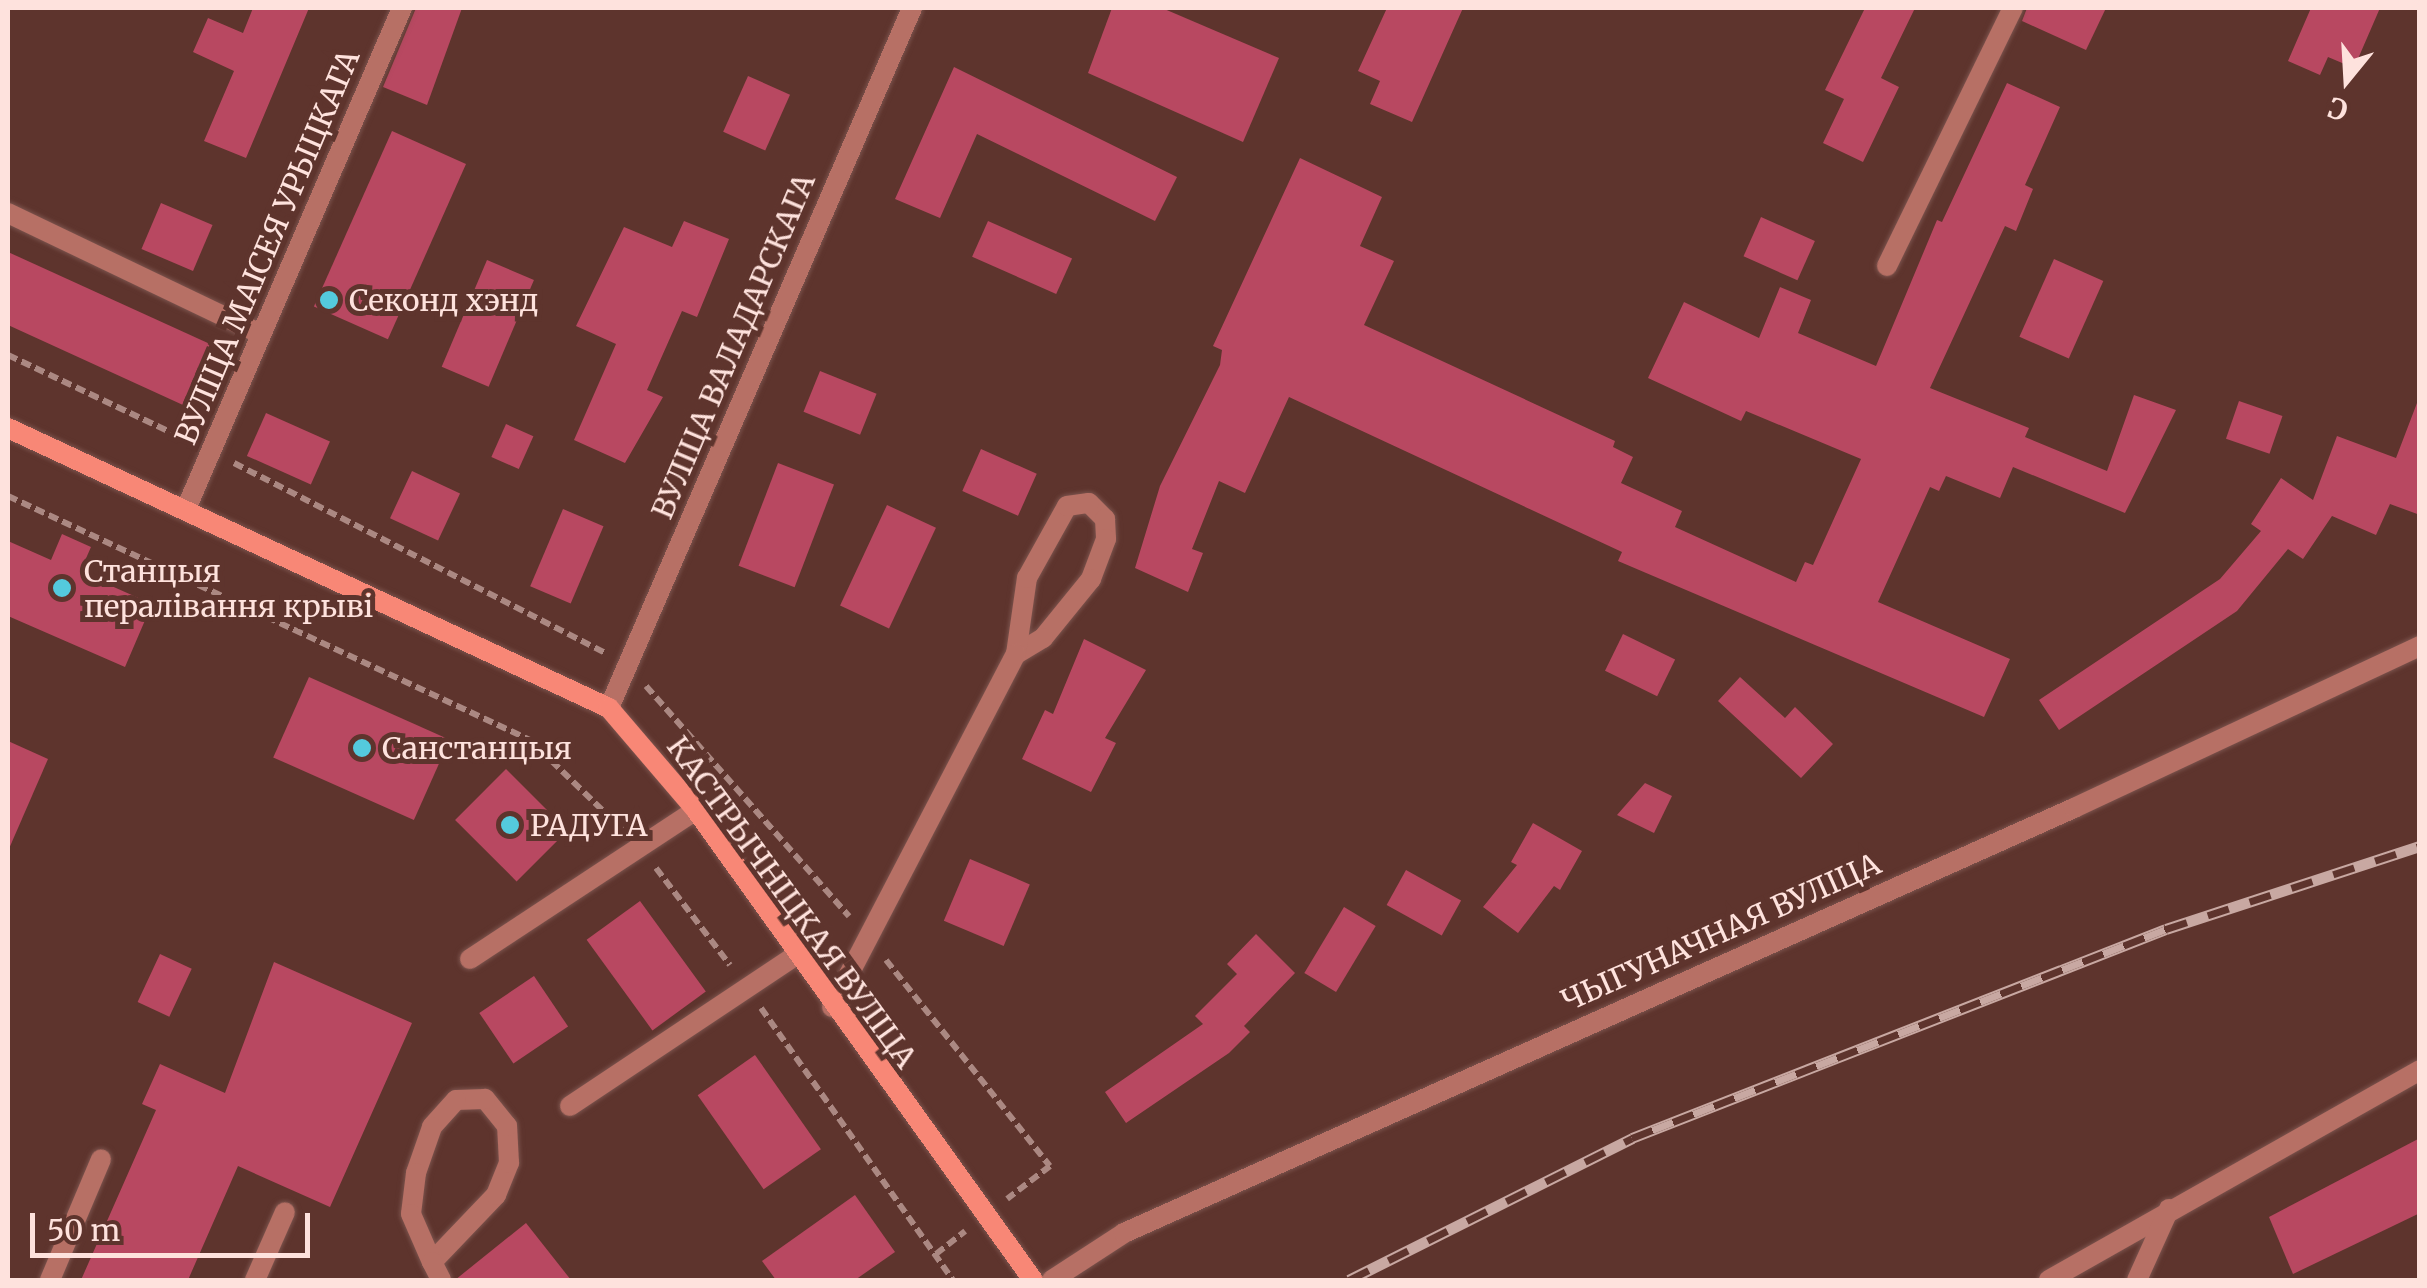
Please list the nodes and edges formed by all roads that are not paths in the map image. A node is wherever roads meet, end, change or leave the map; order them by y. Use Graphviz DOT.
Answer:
graph roads {
  1 [pos="402,8"];
  2 [pos="912,8"];
  3 [pos="2013,8"];
  4 [pos="8,213"];
  5 [pos="1887,266"];
  6 [pos="261,334"];
  7 [pos="8,428"];
  8 [pos="186,509"];
  9 [pos="2420,646"];
  10 [pos="1016,654"];
  11 [pos="609,708"];
  12 [pos="696,810"];
  13 [pos="796,954"];
  14 [pos="470,959"];
  15 [pos="832,1007"];
  16 [pos="2420,1070"];
  17 [pos="570,1106"];
  18 [pos="101,1158"];
  19 [pos="2170,1210"];
  20 [pos="285,1212"];
  21 [pos="436,1271"];
  22 [pos="50,1280"];
  23 [pos="255,1280"];
  24 [pos="1034,1280"];
  25 [pos="1052,1280"];
  26 [pos="2049,1280"];
  27 [pos="2137,1280"];
  1 -- 6 [label="street, ВУЛІЦА МАІСЕЯ УРЫЦКАГА"];
  2 -- 11 [label="street, ВУЛІЦА ВАЛАДАРСКАГА"];
  3 -- 5 [label="street"];
  4 -- 6 [label="street"];
  6 -- 8 [label="street, ВУЛІЦА МАІСЕЯ УРЫЦКАГА"];
  7 -- 8 [label="main road, КАСТРЫЧНІЦКАЯ ВУЛІЦА"];
  8 -- 11 [label="main road, КАСТРЫЧНІЦКАЯ ВУЛІЦА"];
  9 -- 25 [label="street, ЧЫГУНАЧНАЯ ВУЛІЦА"];
  10 -- 10 [label="street"];
  10 -- 15 [label="street"];
  11 -- 12 [label="main road, КАСТРЫЧНІЦКАЯ ВУЛІЦА"];
  12 -- 13 [label="main road, КАСТРЫЧНІЦКАЯ ВУЛІЦА"];
  12 -- 14 [label="street"];
  13 -- 15 [label="main road, КАСТРЫЧНІЦКАЯ ВУЛІЦА"];
  13 -- 17 [label="street"];
  15 -- 24 [label="main road, КАСТРЫЧНІЦКАЯ ВУЛІЦА"];
  16 -- 19 [label="street"];
  18 -- 22 [label="street"];
  19 -- 26 [label="street"];
  19 -- 27 [label="street"];
  20 -- 23 [label="street"];
  21 -- 21 [label="street"];
}
